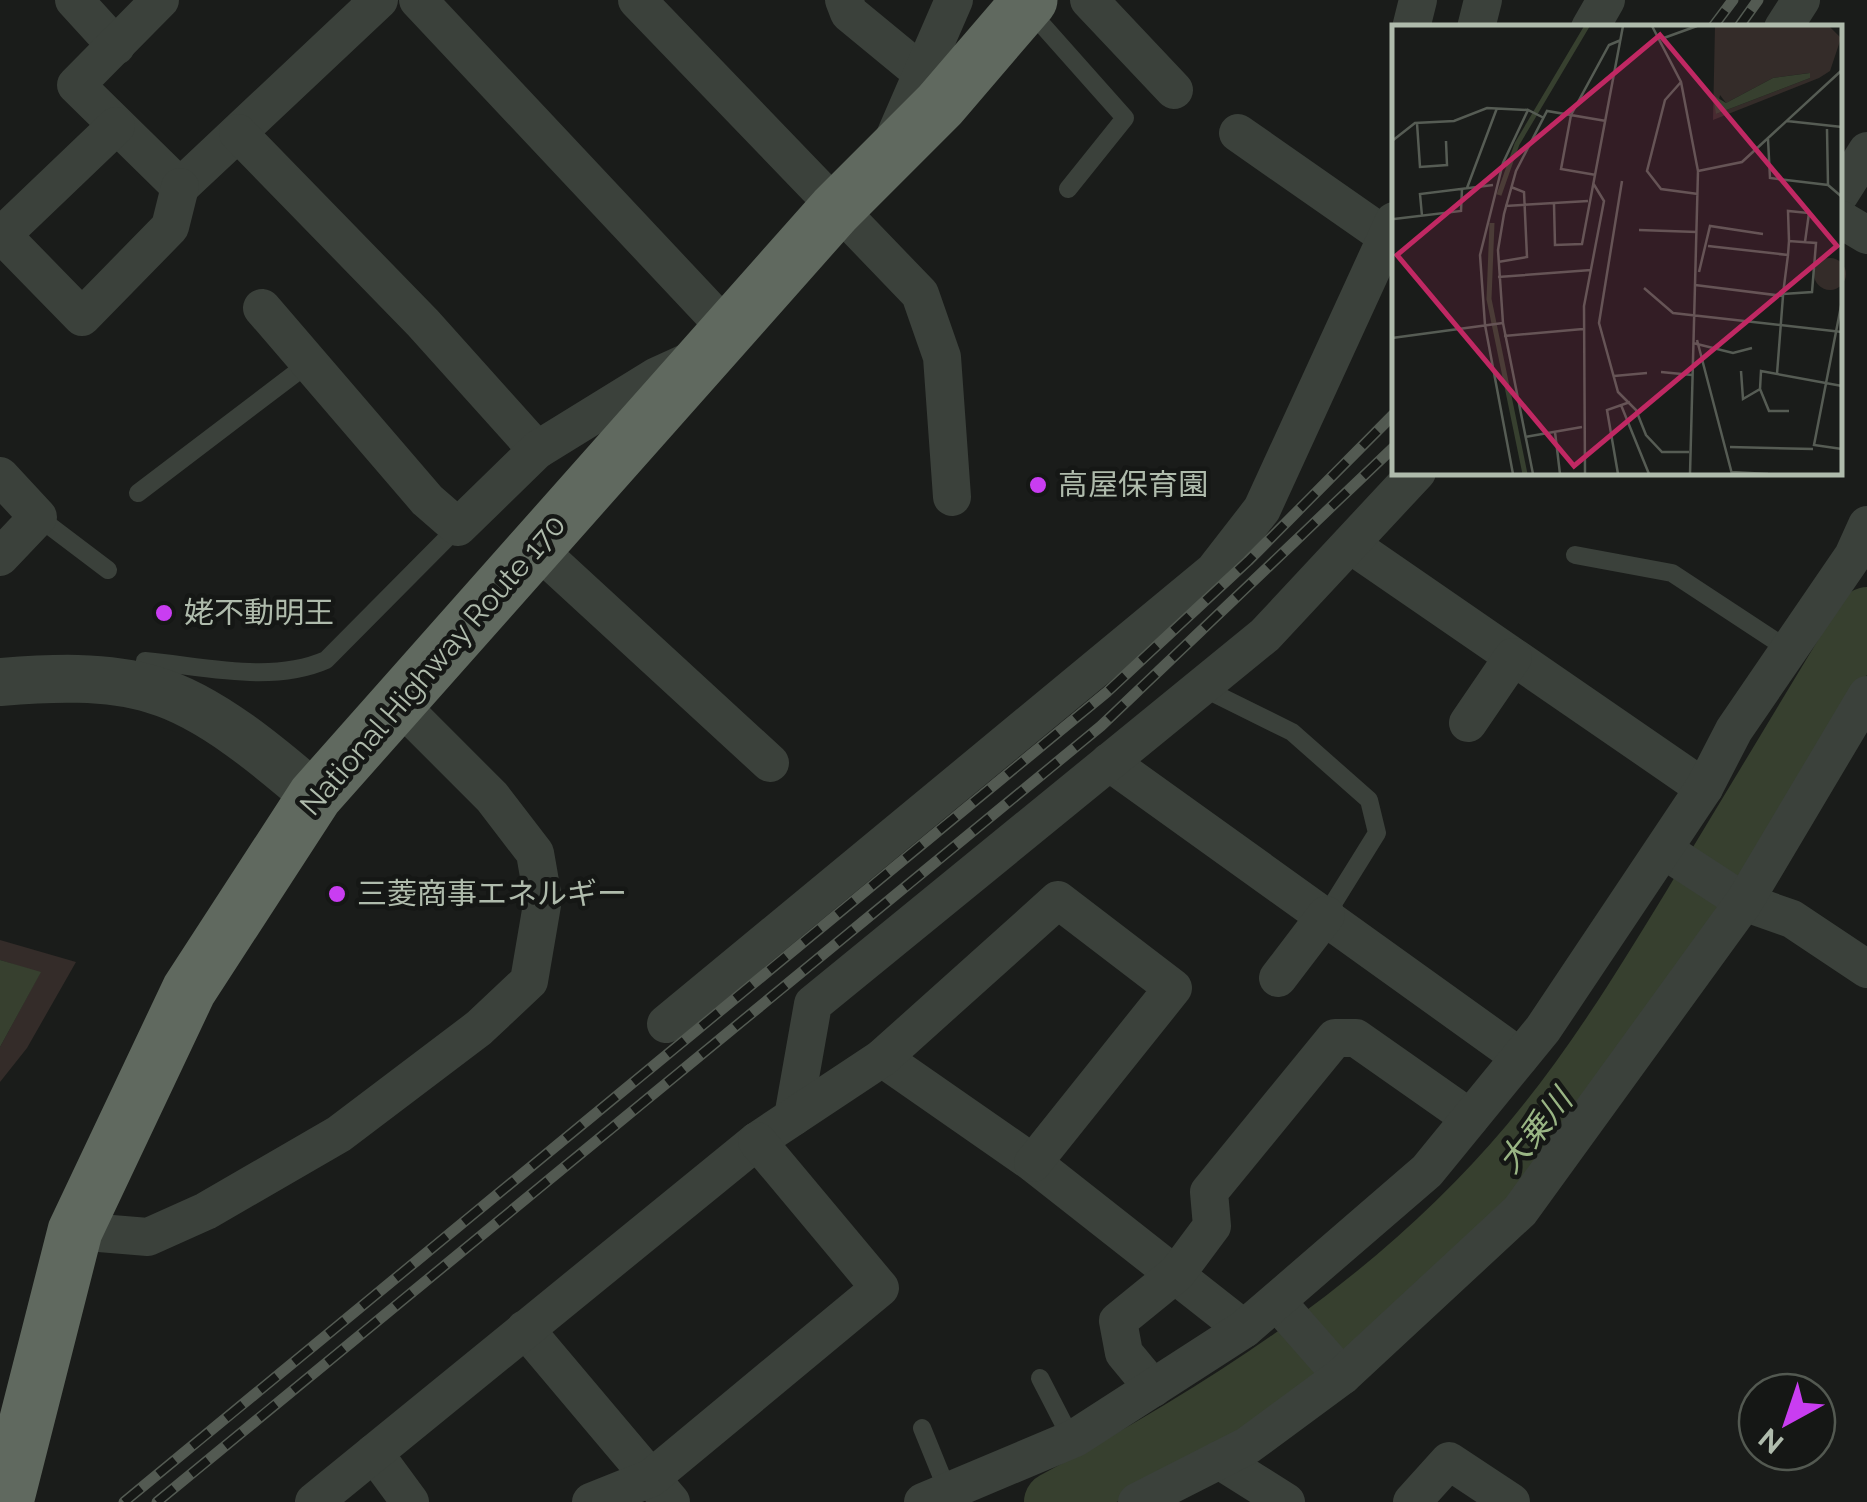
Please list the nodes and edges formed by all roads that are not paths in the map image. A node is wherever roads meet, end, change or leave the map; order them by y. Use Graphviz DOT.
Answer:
graph roads {
  1 [pos="74,0"];
  2 [pos="160,0"];
  3 [pos="379,0"];
  4 [pos="418,0"];
  5 [pos="637,0"];
  6 [pos="844,0"];
  7 [pos="954,0"];
  8 [pos="1090,0"];
  9 [pos="1418,0"];
  10 [pos="1484,0"];
  11 [pos="1606,0"];
  12 [pos="1801,0"];
  13 [pos="1028,3"];
  14 [pos="1412,25"];
  15 [pos="1477,25"];
  16 [pos="1592,25"];
  17 [pos="1784,25"];
  18 [pos="116,46"];
  19 [pos="931,89"];
  20 [pos="1174,90"];
  21 [pos="116,126"];
  22 [pos="238,132"];
  23 [pos="1238,132"];
  24 [pos="1867,151"];
  25 [pos="180,186"];
  26 [pos="1068,189"];
  27 [pos="1842,191"];
  28 [pos="836,210"];
  29 [pos="1842,220"];
  30 [pos="1390,229"];
  31 [pos="1867,234"];
  32 [pos="262,308"];
  33 [pos="718,341"];
  34 [pos="309,364"];
  35 [pos="537,450"];
  36 [pos="1414,475"];
  37 [pos="0,476"];
  38 [pos="138,493"];
  39 [pos="952,497"];
  40 [pos="38,517"];
  41 [pos="1867,525"];
  42 [pos="458,528"];
  43 [pos="1352,544"];
  44 [pos="534,546"];
  45 [pos="1575,555"];
  46 [pos="0,557"];
  47 [pos="108,570"];
  48 [pos="1789,650"];
  49 [pos="1513,657"];
  50 [pos="146,660"];
  51 [pos="0,682"];
  52 [pos="1201,687"];
  53 [pos="1867,695"];
  54 [pos="397,702"];
  55 [pos="1468,723"];
  56 [pos="1109,762"];
  57 [pos="770,763"];
  58 [pos="1704,788"];
  59 [pos="315,796"];
  60 [pos="1664,850"];
  61 [pos="1744,902"];
  62 [pos="1326,915"];
  63 [pos="1867,968"];
  64 [pos="1278,978"];
  65 [pos="666,1024"];
  66 [pos="1520,1057"];
  67 [pos="882,1058"];
  68 [pos="794,1117"];
  69 [pos="1470,1118"];
  70 [pos="757,1141"];
  71 [pos="1033,1163"];
  72 [pos="75,1231"];
  73 [pos="1177,1274"];
  74 [pos="1278,1303"];
  75 [pos="526,1328"];
  76 [pos="1244,1329"];
  77 [pos="1336,1371"];
  78 [pos="1040,1378"];
  79 [pos="1153,1388"];
  80 [pos="922,1428"];
  81 [pos="1072,1440"];
  82 [pos="374,1454"];
  83 [pos="1219,1460"];
  84 [pos="5,1486"];
  85 [pos="661,1490"];
  86 [pos="935,1497"];
  87 [pos="314,1502"];
  88 [pos="410,1502"];
  89 [pos="591,1502"];
  90 [pos="1137,1502"];
  91 [pos="1286,1502"];
  92 [pos="1412,1502"];
  93 [pos="1511,1502"];
  1 -- 18 [label="street"];
  2 -- 18 [label="street"];
  3 -- 22 [label="street"];
  4 -- 33 [label="street"];
  5 -- 28 [label="street"];
  6 -- 19 [label="street"];
  7 -- 19 [label="street"];
  8 -- 20 [label="street"];
  9 -- 14 [label="street"];
  10 -- 15 [label="street"];
  11 -- 16 [label="street"];
  12 -- 17 [label="street"];
  13 -- 19 [label="highway, National Highway Route 170"];
  13 -- 26 [label="lane"];
  18 -- 21 [label="street"];
  19 -- 28 [label="highway, National Highway Route 170"];
  21 -- 25 [label="street"];
  21 -- 25 [label="street"];
  22 -- 25 [label="street"];
  22 -- 35 [label="street"];
  23 -- 30 [label="street"];
  24 -- 27 [label="street"];
  28 -- 33 [label="highway, National Highway Route 170"];
  28 -- 39 [label="street"];
  29 -- 31 [label="street"];
  30 -- 65 [label="street"];
  32 -- 34 [label="street"];
  33 -- 35 [label="street"];
  33 -- 44 [label="highway, National Highway Route 170"];
  34 -- 38 [label="lane"];
  34 -- 42 [label="street"];
  35 -- 42 [label="street"];
  36 -- 43 [label="street"];
  37 -- 40 [label="street"];
  40 -- 46 [label="street"];
  40 -- 47 [label="lane"];
  41 -- 48 [label="street"];
  42 -- 50 [label="lane"];
  43 -- 49 [label="street"];
  43 -- 52 [label="street"];
  44 -- 54 [label="highway, National Highway Route 170"];
  44 -- 57 [label="street"];
  45 -- 48 [label="lane"];
  48 -- 58 [label="street"];
  49 -- 55 [label="street"];
  49 -- 58 [label="street"];
  51 -- 59 [label="street"];
  52 -- 56 [label="street"];
  52 -- 62 [label="lane"];
  53 -- 61 [label="street"];
  54 -- 59 [label="highway, National Highway Route 170"];
  54 -- 72 [label="street"];
  56 -- 62 [label="street"];
  56 -- 68 [label="street"];
  58 -- 60 [label="street"];
  59 -- 72 [label="highway, National Highway Route 170"];
  60 -- 61 [label="street"];
  60 -- 66 [label="street"];
  61 -- 63 [label="street"];
  61 -- 77 [label="street"];
  62 -- 64 [label="street"];
  62 -- 66 [label="street"];
  66 -- 69 [label="street"];
  67 -- 68 [label="street"];
  67 -- 71 [label="street"];
  67 -- 71 [label="street"];
  68 -- 70 [label="street"];
  69 -- 73 [label="street"];
  69 -- 74 [label="street"];
  70 -- 75 [label="street"];
  70 -- 85 [label="street"];
  71 -- 73 [label="street"];
  72 -- 84 [label="highway, National Highway Route 170"];
  73 -- 76 [label="street"];
  73 -- 79 [label="street"];
  74 -- 76 [label="street"];
  74 -- 77 [label="street"];
  75 -- 82 [label="street"];
  75 -- 85 [label="street"];
  76 -- 79 [label="street"];
  77 -- 83 [label="street"];
  78 -- 81 [label="lane"];
  79 -- 81 [label="street"];
  80 -- 86 [label="lane"];
  81 -- 86 [label="street"];
  82 -- 87 [label="street"];
  82 -- 88 [label="street"];
  83 -- 90 [label="street"];
  83 -- 91 [label="street"];
  85 -- 89 [label="street"];
  92 -- 93 [label="street"];
}
